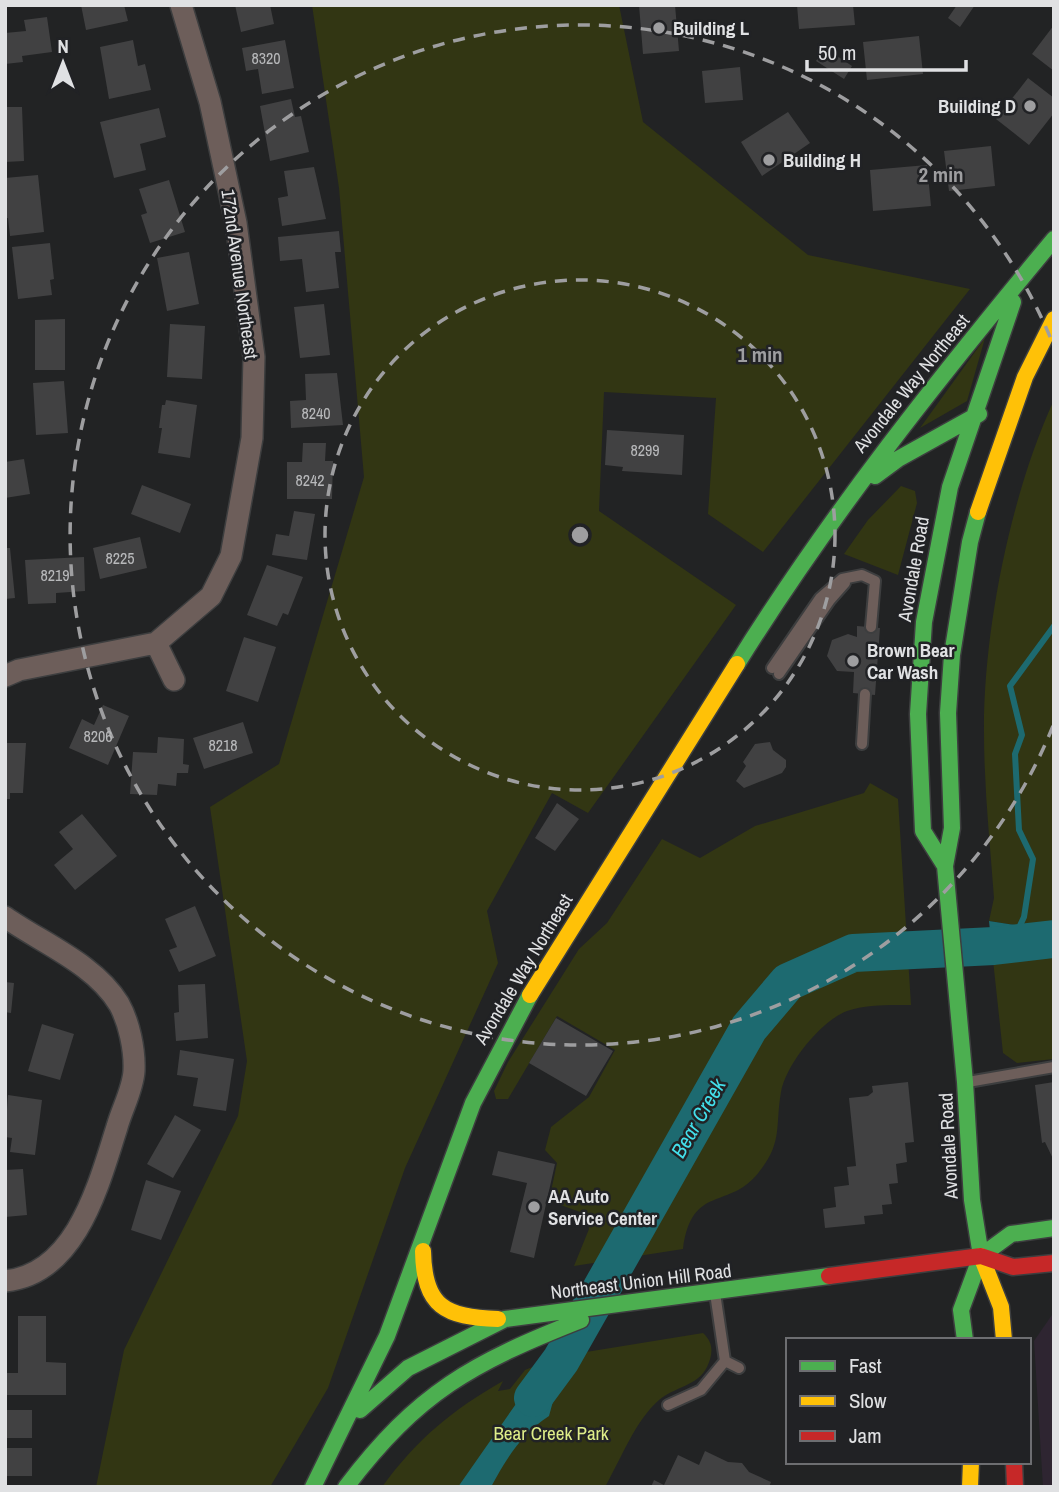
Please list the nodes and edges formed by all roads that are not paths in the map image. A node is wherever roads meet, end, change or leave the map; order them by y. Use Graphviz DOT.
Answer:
graph roads {
  1 [pos="181,5"];
  2 [pos="1054,239"];
  3 [pos="1019,285"];
  4 [pos="1054,319"];
  5 [pos="1025,377"];
  6 [pos="971,419"];
  7 [pos="898,459"];
  8 [pos="950,487"];
  9 [pos="839,510"];
  10 [pos="871,627"];
  11 [pos="156,643"];
  12 [pos="776,671"];
  13 [pos="5,676"];
  14 [pos="174,680"];
  15 [pos="865,694"];
  16 [pos="862,744"];
  17 [pos="945,866"];
  18 [pos="5,917"];
  19 [pos="1054,1067"];
  20 [pos="965,1082"];
  21 [pos="1054,1228"];
  22 [pos="424,1234"];
  23 [pos="981,1256"];
  24 [pos="1054,1263"];
  25 [pos="11,1280"];
  26 [pos="715,1293"];
  27 [pos="620,1304"];
  28 [pos="505,1319"];
  29 [pos="965,1338"];
  30 [pos="1004,1338"];
  31 [pos="725,1361"];
  32 [pos="739,1368"];
  33 [pos="668,1405"];
  34 [pos="342,1432"];
  35 [pos="974,1464"];
  36 [pos="974,1464"];
  37 [pos="1014,1464"];
  38 [pos="313,1487"];
  39 [pos="346,1487"];
  40 [pos="970,1487"];
  41 [pos="978,1487"];
  42 [pos="1015,1487"];
  1 -- 11 [label="street, 172nd Avenue Northeast"];
  2 -- 3 [label="main road"];
  3 -- 6 [label="main road, Avondale Road"];
  3 -- 9 [label="main road, Avondale Way Northeast"];
  4 -- 5 [label="main road, Avondale Road"];
  5 -- 6 [label="main road, Avondale Way Northeast"];
  5 -- 17 [label="main road, Avondale Road"];
  6 -- 7 [label="main road, Avondale Way Northeast"];
  6 -- 8 [label="main road, Avondale Road"];
  7 -- 8 [label="main road"];
  7 -- 9 [label="main road, Avondale Way Northeast"];
  8 -- 17 [label="main road, Avondale Road"];
  9 -- 22 [label="main road, Avondale Way Northeast"];
  10 -- 12 [label="lane"];
  11 -- 13 [label="street, 172nd Avenue Northeast"];
  11 -- 14 [label="street"];
  15 -- 16 [label="lane"];
  17 -- 20 [label="main road, Avondale Road"];
  18 -- 25 [label="street"];
  19 -- 20 [label="lane"];
  20 -- 23 [label="main road, Avondale Road"];
  21 -- 23 [label="main road, Northeast Union Hill Road"];
  22 -- 28 [label="main road"];
  22 -- 34 [label="main road, Avondale Way Northeast"];
  23 -- 24 [label="main road, Northeast Union Hill Road"];
  23 -- 26 [label="main road, Northeast Union Hill Road"];
  23 -- 29 [label="main road"];
  23 -- 30 [label="main road, Avondale Road"];
  26 -- 27 [label="main road, Northeast Union Hill Road"];
  26 -- 31 [label="lane"];
  27 -- 28 [label="main road, Northeast Union Hill Road"];
  27 -- 39 [label="main road"];
  28 -- 34 [label="main road, Northeast Union Hill Road"];
  31 -- 32 [label="lane"];
  31 -- 33 [label="lane"];
  34 -- 38 [label="main road, Avondale Way Northeast"];
  35 -- 40 [label="main road"];
  36 -- 41 [label="main road"];
  37 -- 42 [label="main road"];
}
